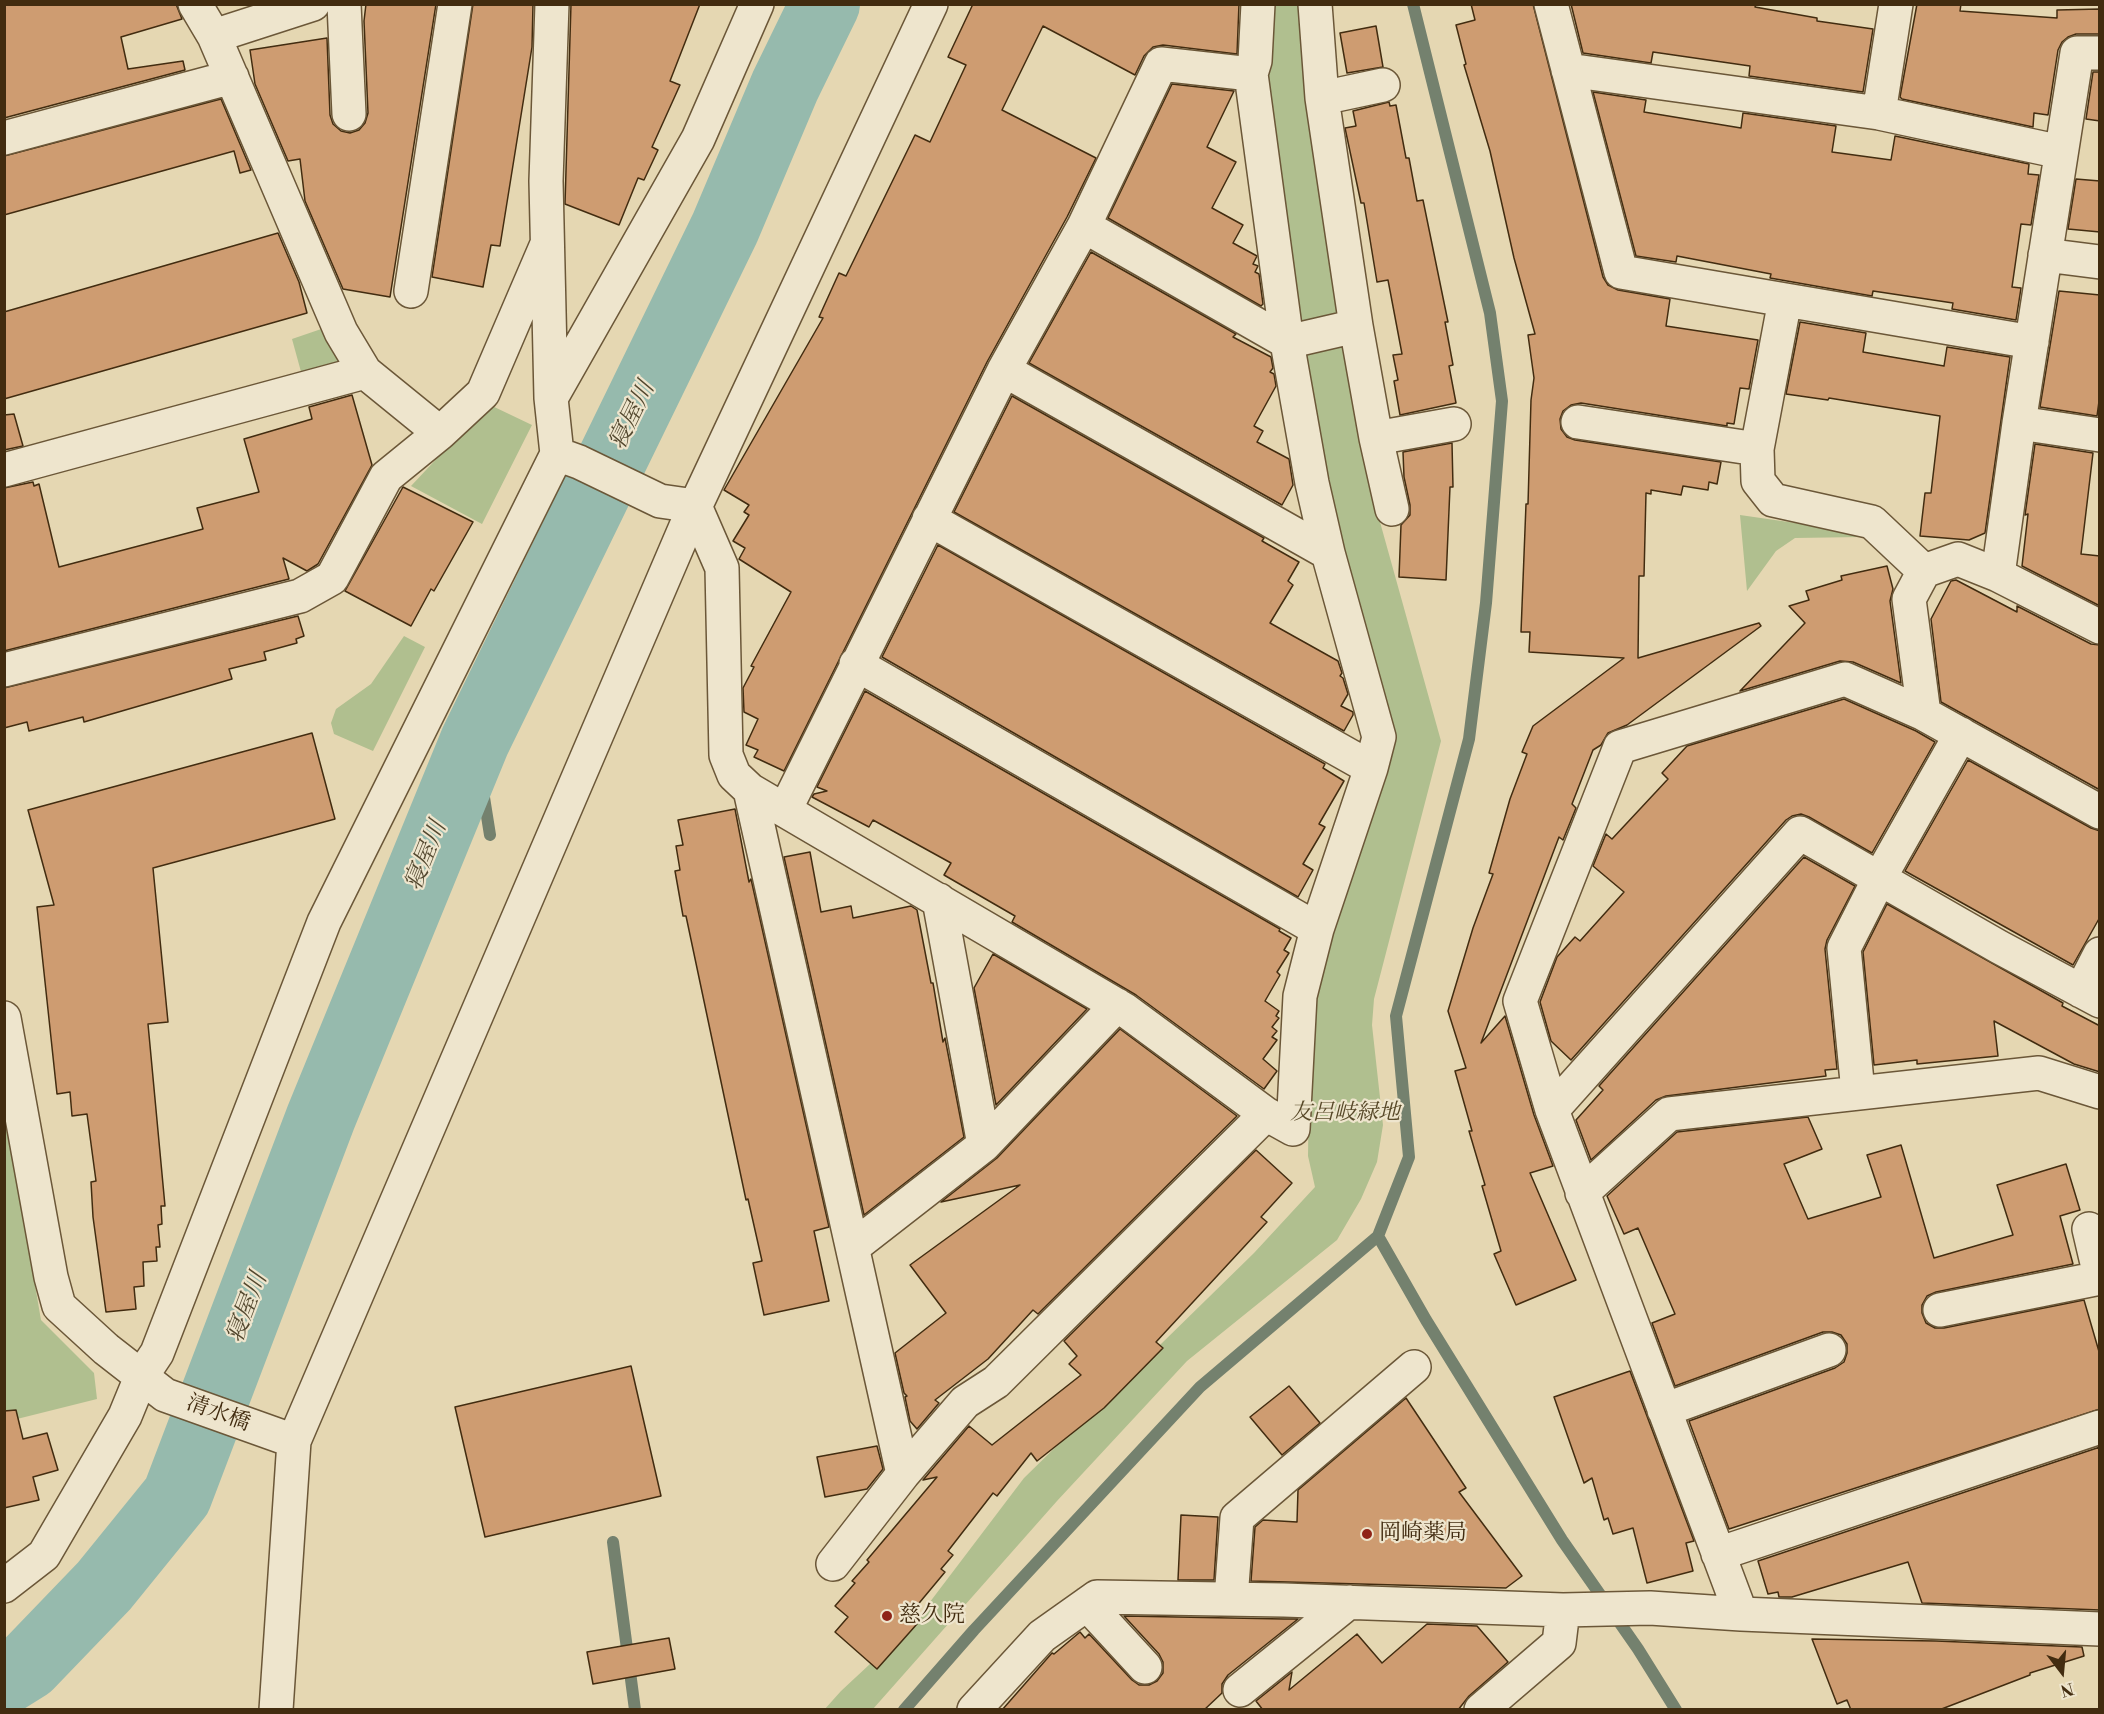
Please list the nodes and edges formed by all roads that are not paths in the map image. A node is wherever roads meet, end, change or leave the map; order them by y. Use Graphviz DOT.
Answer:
graph roads {
  1 [pos="195,4"];
  2 [pos="313,4"];
  3 [pos="344,4"];
  4 [pos="455,4"];
  5 [pos="552,4"];
  6 [pos="757,4"];
  7 [pos="931,4"];
  8 [pos="1258,4"];
  9 [pos="1315,4"];
  10 [pos="1551,4"];
  11 [pos="1896,4"];
  12 [pos="214,36"];
  13 [pos="2100,53"];
  14 [pos="1568,70"];
  15 [pos="1251,75"];
  16 [pos="232,77"];
  17 [pos="1383,85"];
  18 [pos="1322,98"];
  19 [pos="1879,113"];
  20 [pos="349,114"];
  21 [pos="4,138"];
  22 [pos="2061,152"];
  23 [pos="1084,226"];
  24 [pos="547,244"];
  25 [pos="2045,255"];
  26 [pos="2100,262"];
  27 [pos="411,291"];
  28 [pos="1785,300"];
  29 [pos="1356,326"];
  30 [pos="1287,342"];
  31 [pos="2031,342"];
  32 [pos="1004,370"];
  33 [pos="365,372"];
  34 [pos="551,398"];
  35 [pos="1578,422"];
  36 [pos="2019,423"];
  37 [pos="1454,424"];
  38 [pos="440,433"];
  39 [pos="2100,435"];
  40 [pos="1376,438"];
  41 [pos="1757,449"];
  42 [pos="568,458"];
  43 [pos="4,470"];
  44 [pos="695,506"];
  45 [pos="1392,509"];
  46 [pos="929,519"];
  47 [pos="1328,553"];
  48 [pos="1924,571"];
  49 [pos="1998,575"];
  50 [pos="2100,627"];
  51 [pos="856,664"];
  52 [pos="4,670"];
  53 [pos="1924,714"];
  54 [pos="1961,734"];
  55 [pos="1371,768"];
  56 [pos="750,790"];
  57 [pos="785,810"];
  58 [pos="2100,812"];
  59 [pos="1880,879"];
  60 [pos="939,900"];
  61 [pos="1317,929"];
  62 [pos="2100,954"];
  63 [pos="2090,996"];
  64 [pos="1117,1005"];
  65 [pos="4,1018"];
  66 [pos="1858,1092"];
  67 [pos="2100,1092"];
  68 [pos="1552,1110"];
  69 [pos="1266,1114"];
  70 [pos="984,1145"];
  71 [pos="1582,1193"];
  72 [pos="2089,1229"];
  73 [pos="853,1247"];
  74 [pos="2100,1277"];
  75 [pos="1940,1310"];
  76 [pos="1829,1350"];
  77 [pos="1414,1367"];
  78 [pos="153,1386"];
  79 [pos="1664,1410"];
  80 [pos="2100,1427"];
  81 [pos="283,1437"];
  82 [pos="903,1474"];
  83 [pos="1718,1554"];
  84 [pos="833,1564"];
  85 [pos="4,1586"];
  86 [pos="1231,1599"];
  87 [pos="1349,1602"];
  88 [pos="1087,1604"];
  89 [pos="1569,1610"];
  90 [pos="1742,1614"];
  91 [pos="2100,1629"];
  92 [pos="1145,1667"];
  93 [pos="1240,1690"];
  94 [pos="276,1710"];
  95 [pos="974,1710"];
  96 [pos="1481,1710"];
  1 -- 12 [label="street"];
  2 -- 12 [label="street"];
  3 -- 20 [label="street"];
  4 -- 27 [label="street"];
  5 -- 24 [label="street"];
  6 -- 34 [label="street"];
  7 -- 44 [label="street"];
  8 -- 15 [label="street"];
  9 -- 18 [label="street"];
  10 -- 14 [label="street"];
  11 -- 19 [label="street"];
  12 -- 16 [label="street"];
  13 -- 22 [label="street"];
  14 -- 19 [label="street"];
  14 -- 28 [label="street"];
  15 -- 23 [label="street"];
  15 -- 30 [label="street"];
  16 -- 21 [label="street"];
  16 -- 33 [label="street"];
  17 -- 18 [label="street"];
  18 -- 29 [label="street"];
  19 -- 22 [label="street"];
  22 -- 25 [label="street"];
  23 -- 30 [label="street"];
  23 -- 32 [label="street"];
  24 -- 34 [label="street"];
  24 -- 38 [label="street"];
  25 -- 26 [label="street"];
  25 -- 31 [label="street"];
  28 -- 31 [label="street"];
  28 -- 41 [label="street"];
  29 -- 30 [label="street"];
  29 -- 40 [label="street"];
  30 -- 47 [label="street"];
  31 -- 36 [label="street"];
  32 -- 46 [label="street"];
  32 -- 47 [label="street"];
  33 -- 38 [label="street"];
  33 -- 43 [label="street"];
  34 -- 42 [label="street"];
  35 -- 41 [label="street"];
  36 -- 39 [label="street"];
  36 -- 49 [label="street"];
  37 -- 40 [label="street"];
  38 -- 52 [label="street"];
  40 -- 45 [label="street"];
  41 -- 48 [label="street"];
  42 -- 44 [label="street"];
  42 -- 78 [label="street"];
  44 -- 56 [label="street"];
  44 -- 81 [label="street"];
  46 -- 51 [label="street"];
  46 -- 55 [label="street"];
  47 -- 55 [label="street"];
  48 -- 49 [label="street"];
  48 -- 53 [label="street"];
  49 -- 50 [label="street"];
  51 -- 57 [label="street"];
  51 -- 61 [label="street"];
  53 -- 54 [label="street"];
  53 -- 68 [label="street"];
  54 -- 58 [label="street"];
  54 -- 59 [label="street"];
  55 -- 61 [label="street"];
  56 -- 57 [label="street"];
  56 -- 73 [label="street"];
  57 -- 60 [label="street"];
  59 -- 63 [label="street"];
  59 -- 66 [label="street"];
  59 -- 68 [label="street"];
  60 -- 64 [label="street"];
  60 -- 70 [label="street"];
  61 -- 69 [label="street"];
  62 -- 63 [label="street"];
  64 -- 69 [label="street"];
  64 -- 70 [label="street"];
  65 -- 78 [label="street, 清水橋"];
  66 -- 67 [label="street"];
  66 -- 71 [label="street"];
  68 -- 71 [label="street"];
  69 -- 82 [label="street"];
  70 -- 73 [label="street"];
  71 -- 79 [label="street"];
  72 -- 74 [label="street"];
  73 -- 82 [label="street"];
  74 -- 75 [label="street"];
  76 -- 79 [label="street"];
  77 -- 86 [label="street"];
  78 -- 81 [label="street, 清水橋"];
  78 -- 85 [label="street"];
  79 -- 83 [label="street"];
  80 -- 83 [label="street"];
  81 -- 94 [label="street"];
  82 -- 84 [label="street"];
  83 -- 90 [label="street"];
  86 -- 87 [label="street"];
  86 -- 88 [label="street"];
  87 -- 89 [label="street"];
  87 -- 93 [label="street"];
  88 -- 92 [label="street"];
  88 -- 95 [label="street"];
  89 -- 90 [label="street"];
  89 -- 96 [label="street"];
  90 -- 91 [label="street"];
}
